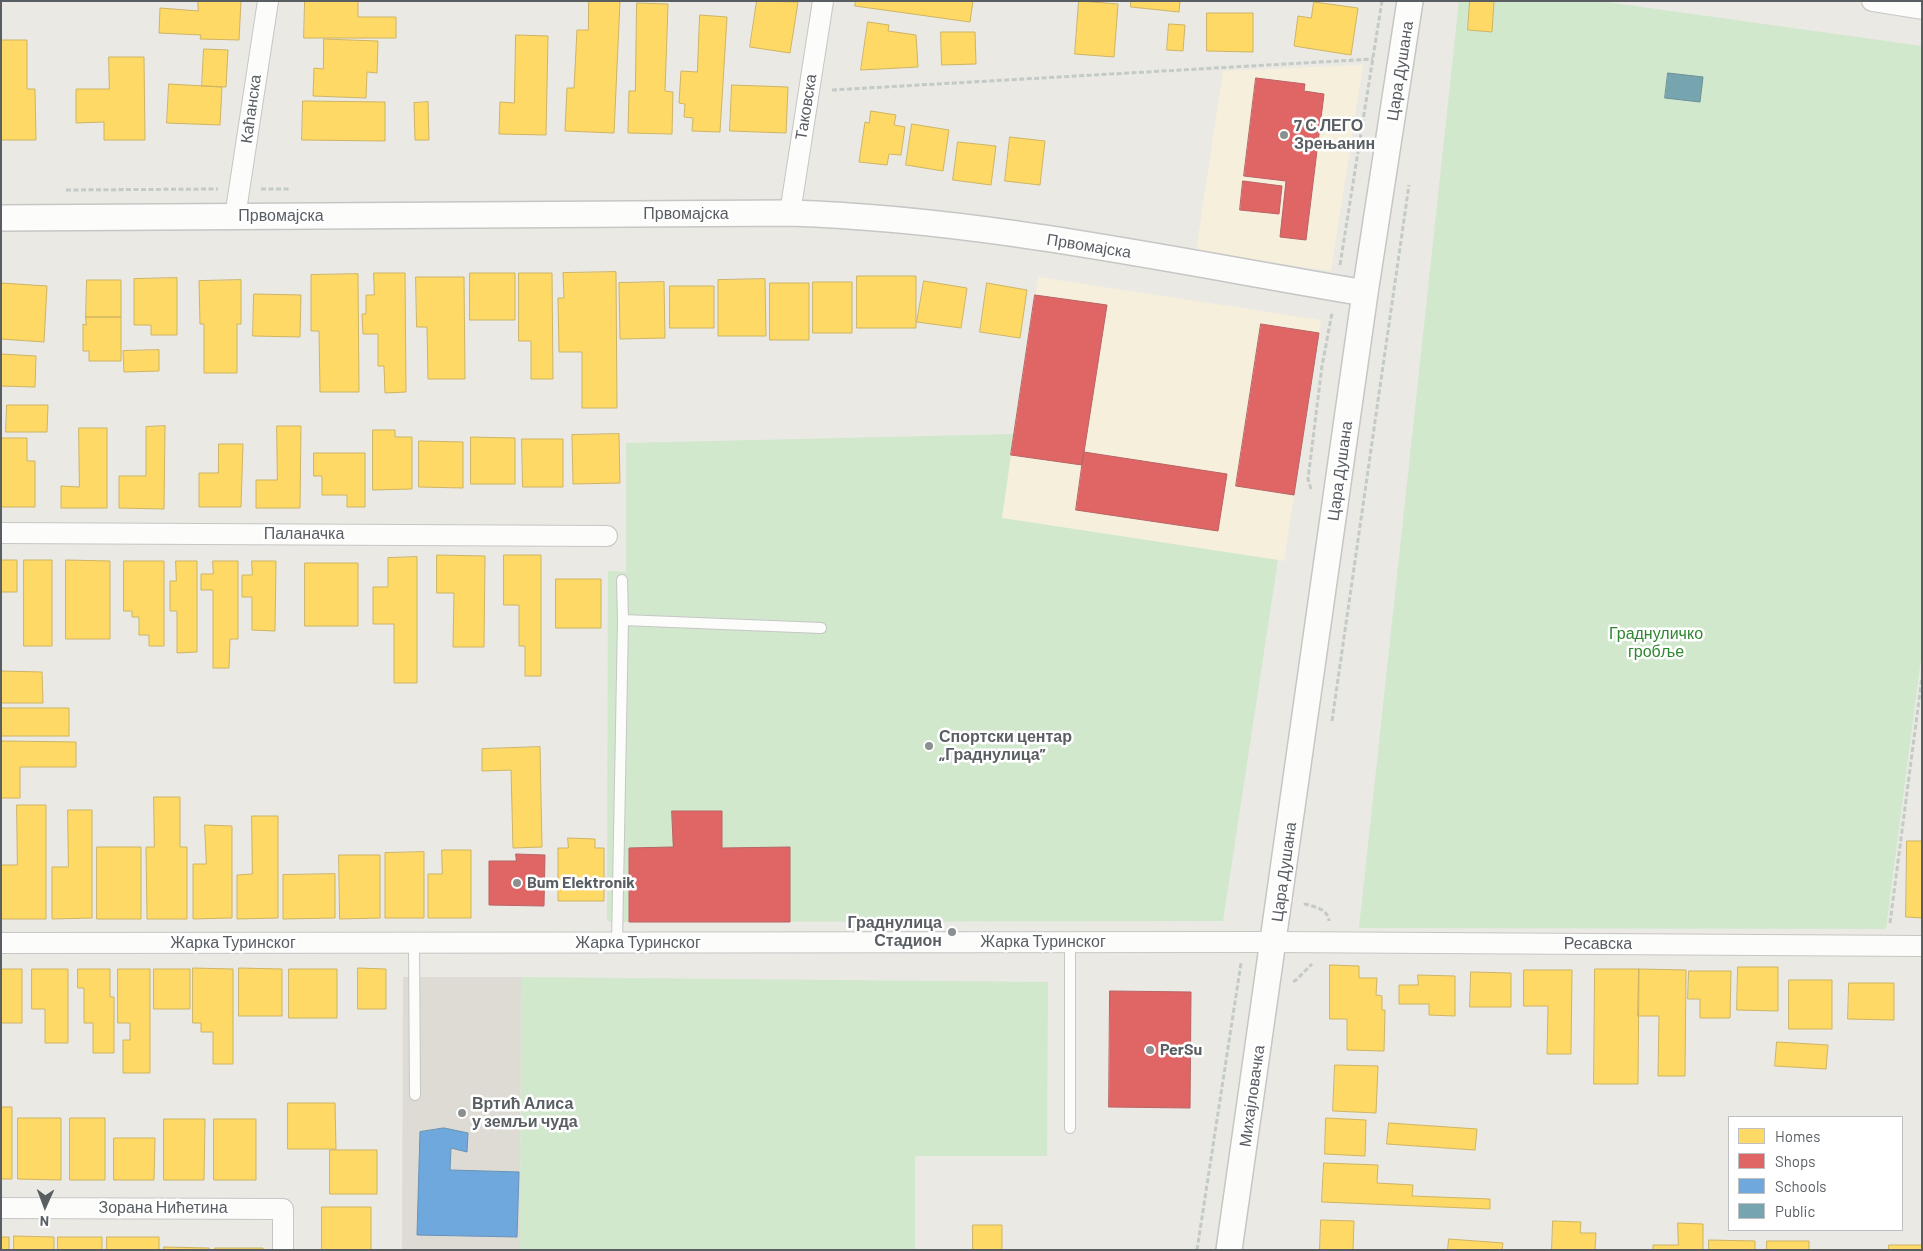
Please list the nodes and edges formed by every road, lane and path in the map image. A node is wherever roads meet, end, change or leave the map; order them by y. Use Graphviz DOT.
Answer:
graph roads {
  1 [pos="268,1"];
  2 [pos="823,1"];
  3 [pos="1410,1"];
  4 [pos="1872,1"];
  5 [pos="1922,9"];
  6 [pos="1373,60"];
  7 [pos="808,92"];
  8 [pos="1410,178"];
  9 [pos="790,213"];
  10 [pos="235,217"];
  11 [pos="1,218"];
  12 [pos="1364,293"];
  13 [pos="1,533"];
  14 [pos="607,536"];
  15 [pos="622,580"];
  16 [pos="623,620"];
  17 [pos="821,628"];
  18 [pos="1922,677"];
  19 [pos="1331,728"];
  20 [pos="1307,894"];
  21 [pos="1330,924"];
  22 [pos="414,942"];
  23 [pos="1070,942"];
  24 [pos="1274,942"];
  25 [pos="1,943"];
  26 [pos="617,943"];
  27 [pos="1887,946"];
  28 [pos="1922,946"];
  29 [pos="415,1095"];
  30 [pos="1070,1128"];
  31 [pos="1,1208"];
  32 [pos="283,1250"];
  33 [pos="1229,1250"];
  1 -- 10 [label="street, Каћанска"];
  2 -- 7 [label="street, Таковска"];
  3 -- 12 [label="street, Цара Душана"];
  4 -- 5 [label="street"];
  6 -- 7 [label="path"];
  7 -- 9 [label="street, Таковска"];
  8 -- 19 [label="path"];
  9 -- 10 [label="street, Првомајска"];
  9 -- 12 [label="street, Првомајска"];
  10 -- 11 [label="street, Првомајска"];
  12 -- 24 [label="street, Цара Душана"];
  13 -- 14 [label="street, Паланачка"];
  15 -- 16 [label="lane"];
  16 -- 17 [label="lane"];
  16 -- 26 [label="lane"];
  18 -- 27 [label="path"];
  20 -- 21 [label="path"];
  22 -- 25 [label="street, Жарка Туринског"];
  22 -- 26 [label="street, Жарка Туринског"];
  22 -- 29 [label="lane"];
  23 -- 24 [label="street, Жарка Туринског"];
  23 -- 26 [label="street, Жарка Туринског"];
  23 -- 30 [label="lane"];
  24 -- 27 [label="street, Ресавска"];
  24 -- 33 [label="street, Михајловачка"];
  27 -- 28 [label="street, Ресавска"];
  31 -- 32 [label="street, Зорана Нићетина"];
}
